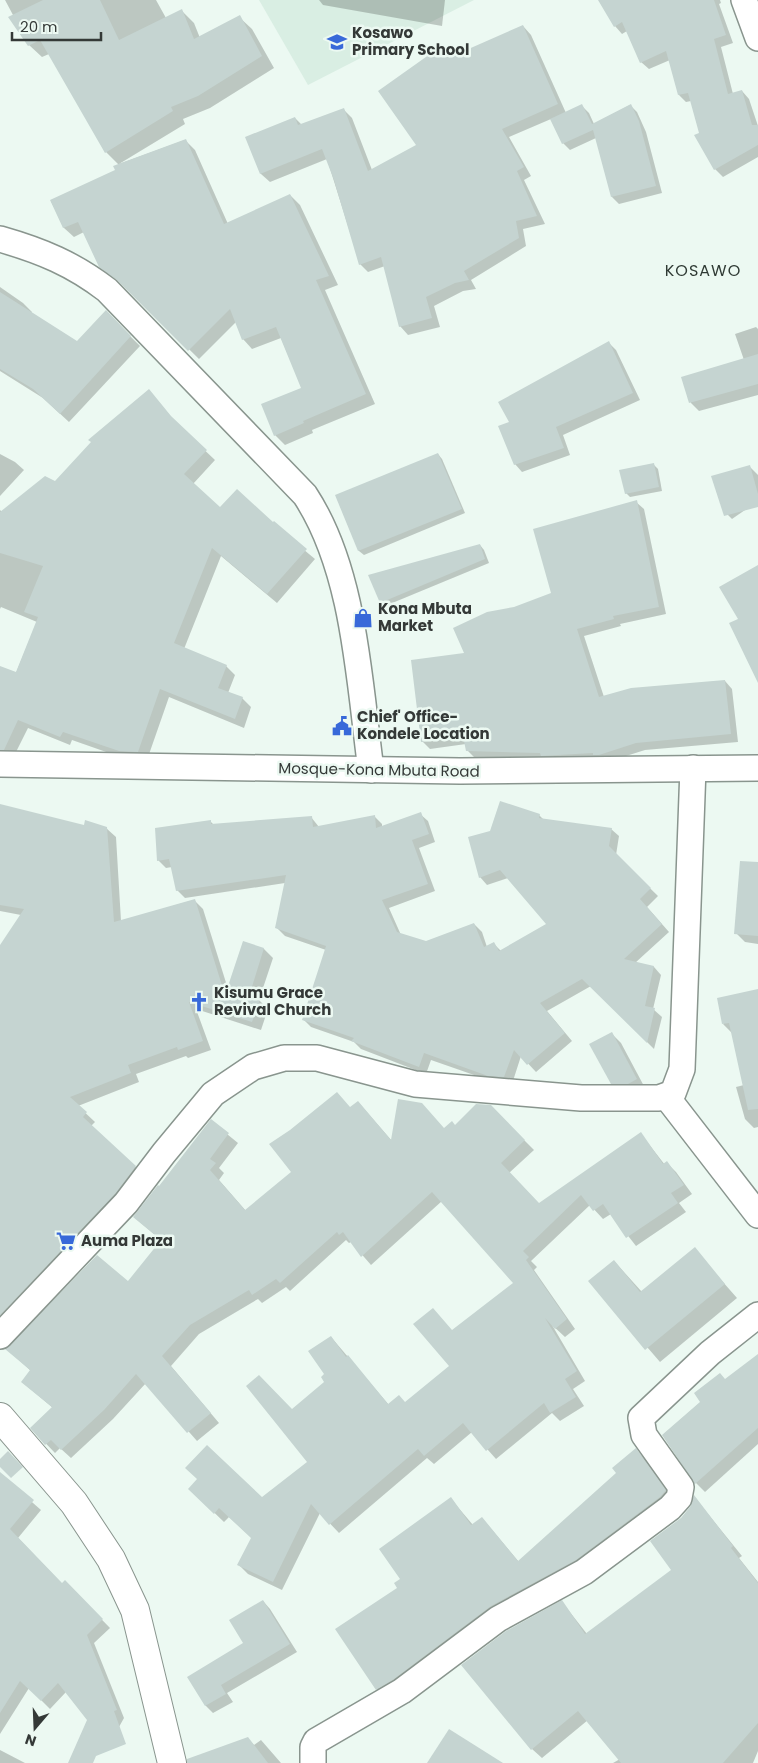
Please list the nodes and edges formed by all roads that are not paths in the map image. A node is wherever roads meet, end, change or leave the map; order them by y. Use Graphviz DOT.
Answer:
graph roads {
  1 [pos="744,0"];
  2 [pos="758,38"];
  3 [pos="0,239"];
  4 [pos="0,764"];
  5 [pos="693,768"];
  6 [pos="758,768"];
  7 [pos="371,770"];
  8 [pos="666,1096"];
  9 [pos="758,1215"];
  10 [pos="758,1315"];
  11 [pos="0,1336"];
  12 [pos="0,1417"];
  13 [pos="172,1763"];
  14 [pos="313,1763"];
  1 -- 2 [label="street"];
  3 -- 7 [label="street"];
  4 -- 7 [label="street, Mosque-Kona Mbuta Road"];
  5 -- 6 [label="street, Mosque-Kona Mbuta Road"];
  5 -- 7 [label="street, Mosque-Kona Mbuta Road"];
  5 -- 8 [label="street"];
  8 -- 9 [label="street"];
  8 -- 11 [label="street"];
  10 -- 14 [label="street"];
  12 -- 13 [label="street"];
}
